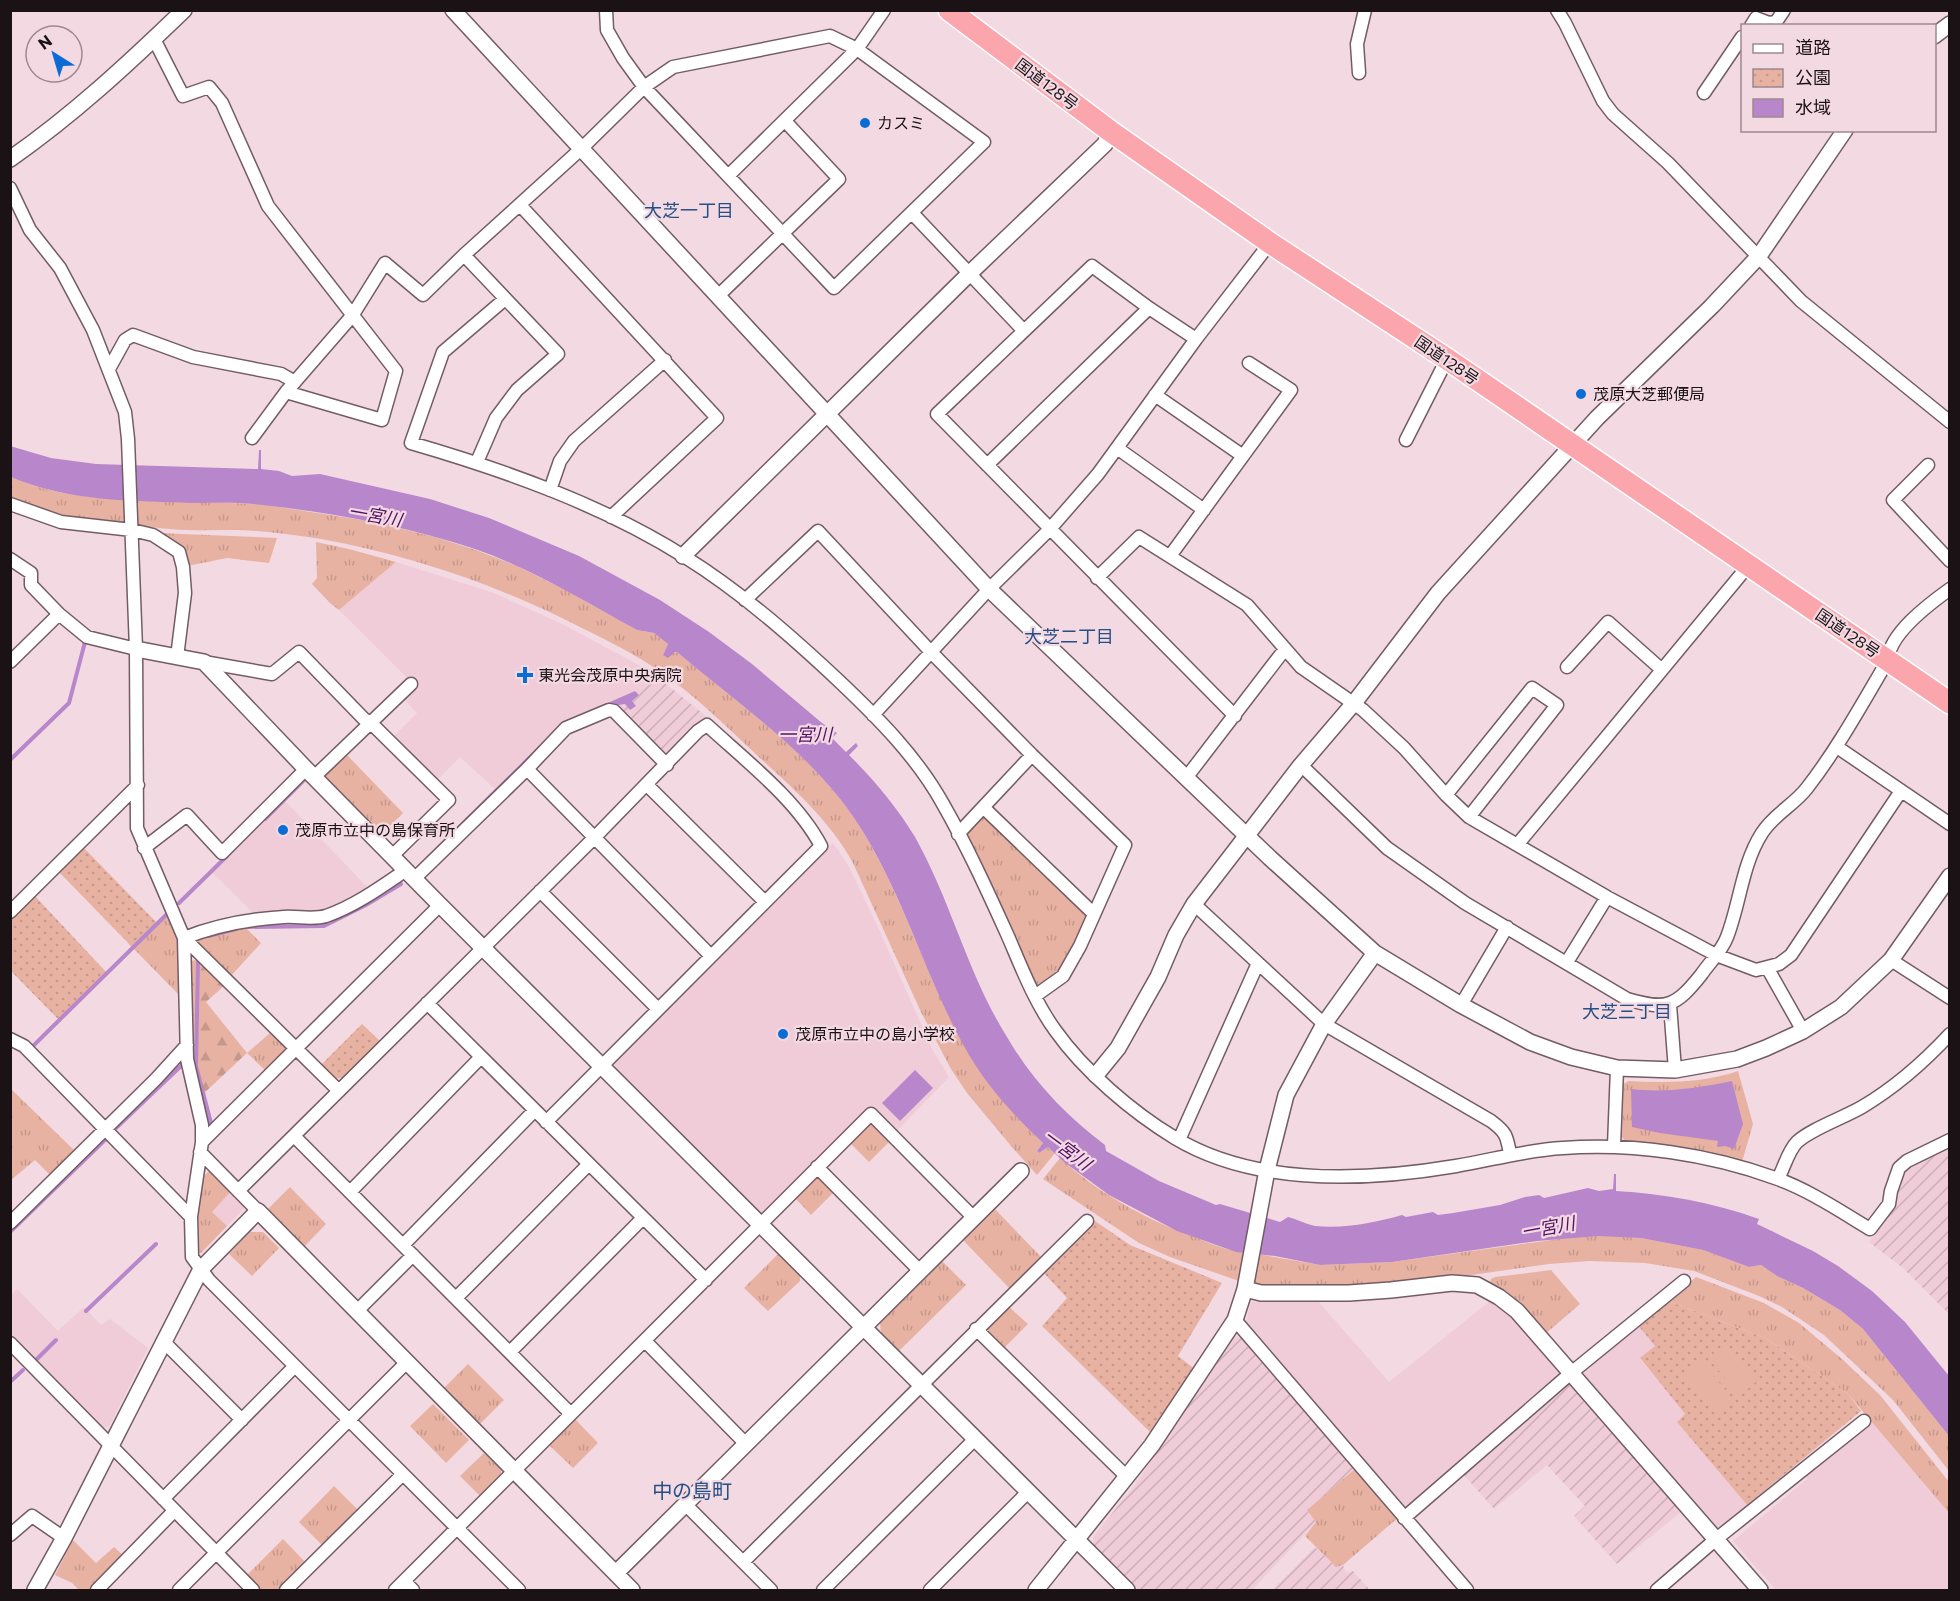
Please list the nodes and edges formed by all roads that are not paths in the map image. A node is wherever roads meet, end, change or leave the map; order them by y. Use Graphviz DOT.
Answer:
graph roads {
  1 [pos="184,10"];
  2 [pos="453,10"];
  3 [pos="606,10"];
  4 [pos="884,10"];
  5 [pos="949,10"];
  6 [pos="1365,10"];
  7 [pos="1557,10"];
  8 [pos="1784,10"];
  9 [pos="1752,24"];
  10 [pos="1950,24"];
  11 [pos="1936,35"];
  12 [pos="154,39"];
  13 [pos="1741,40"];
  14 [pos="857,49"];
  15 [pos="1359,73"];
  16 [pos="644,87"];
  17 [pos="1704,93"];
  18 [pos="785,121"];
  19 [pos="1110,132"];
  20 [pos="1844,132"];
  21 [pos="582,148"];
  22 [pos="10,159"];
  23 [pos="729,175"];
  24 [pos="10,188"];
  25 [pos="520,205"];
  26 [pos="912,213"];
  27 [pos="782,233"];
  28 [pos="1269,243"];
  29 [pos="464,255"];
  30 [pos="1759,256"];
  31 [pos="970,273"];
  32 [pos="719,295"];
  33 [pos="506,299"];
  34 [pos="1149,308"];
  35 [pos="352,316"];
  36 [pos="1024,331"];
  37 [pos="1196,339"];
  38 [pos="1447,359"];
  39 [pos="665,360"];
  40 [pos="1249,363"];
  41 [pos="110,369"];
  42 [pos="295,382"];
  43 [pos="286,392"];
  44 [pos="1155,395"];
  45 [pos="828,413"];
  46 [pos="1950,422"];
  47 [pos="252,438"];
  48 [pos="1406,440"];
  49 [pos="1573,445"];
  50 [pos="1117,448"];
  51 [pos="1243,456"];
  52 [pos="477,462"];
  53 [pos="987,465"];
  54 [pos="1928,465"];
  55 [pos="550,490"];
  56 [pos="10,504"];
  57 [pos="1204,510"];
  58 [pos="611,517"];
  59 [pos="132,527"];
  60 [pos="1049,530"];
  61 [pos="683,556"];
  62 [pos="1170,556"];
  63 [pos="10,559"];
  64 [pos="1950,561"];
  65 [pos="1748,566"];
  66 [pos="1097,578"];
  67 [pos="989,589"];
  68 [pos="1950,589"];
  69 [pos="745,600"];
  70 [pos="59,614"];
  71 [pos="136,649"];
  72 [pos="1285,649"];
  73 [pos="931,652"];
  74 [pos="177,657"];
  75 [pos="1888,660"];
  76 [pos="10,662"];
  77 [pos="204,662"];
  78 [pos="1567,667"];
  79 [pos="1661,669"];
  80 [pos="411,684"];
  81 [pos="1354,703"];
  82 [pos="1950,703"];
  83 [pos="873,715"];
  84 [pos="1235,716"];
  85 [pos="371,723"];
  86 [pos="1837,747"];
  87 [pos="1032,755"];
  88 [pos="667,765"];
  89 [pos="1301,765"];
  90 [pos="527,769"];
  91 [pos="310,773"];
  92 [pos="1186,778"];
  93 [pos="138,785"];
  94 [pos="647,785"];
  95 [pos="1901,791"];
  96 [pos="1446,795"];
  97 [pos="984,808"];
  98 [pos="1469,816"];
  99 [pos="1950,824"];
  100 [pos="958,834"];
  101 [pos="1247,835"];
  102 [pos="594,838"];
  103 [pos="1517,845"];
  104 [pos="144,848"];
  105 [pos="392,856"];
  106 [pos="410,874"];
  107 [pos="1950,876"];
  108 [pos="540,891"];
  109 [pos="1606,897"];
  110 [pos="765,902"];
  111 [pos="1194,904"];
  112 [pos="440,905"];
  113 [pos="10,912"];
  114 [pos="1093,913"];
  115 [pos="1507,927"];
  116 [pos="184,938"];
  117 [pos="483,946"];
  118 [pos="1375,953"];
  119 [pos="1716,955"];
  120 [pos="711,956"];
  121 [pos="1891,960"];
  122 [pos="1567,962"];
  123 [pos="1258,963"];
  124 [pos="1768,969"];
  125 [pos="1035,996"];
  126 [pos="1950,998"];
  127 [pos="427,1003"];
  128 [pos="1461,1005"];
  129 [pos="1670,1005"];
  130 [pos="658,1009"];
  131 [pos="1323,1023"];
  132 [pos="1803,1031"];
  133 [pos="1950,1034"];
  134 [pos="10,1039"];
  135 [pos="187,1045"];
  136 [pos="296,1049"];
  137 [pos="481,1058"];
  138 [pos="602,1065"];
  139 [pos="1617,1068"];
  140 [pos="1675,1070"];
  141 [pos="1096,1075"];
  142 [pos="339,1091"];
  143 [pos="535,1110"];
  144 [pos="546,1122"];
  145 [pos="105,1130"];
  146 [pos="295,1137"];
  147 [pos="1179,1140"];
  148 [pos="1950,1140"];
  149 [pos="1614,1146"];
  150 [pos="201,1147"];
  151 [pos="1510,1154"];
  152 [pos="589,1164"];
  153 [pos="817,1167"];
  154 [pos="1267,1170"];
  155 [pos="1021,1171"];
  156 [pos="1778,1179"];
  157 [pos="238,1191"];
  158 [pos="350,1192"];
  159 [pos="258,1211"];
  160 [pos="191,1217"];
  161 [pos="973,1217"];
  162 [pos="643,1218"];
  163 [pos="1087,1221"];
  164 [pos="10,1223"];
  165 [pos="762,1224"];
  166 [pos="403,1245"];
  167 [pos="413,1255"];
  168 [pos="201,1269"];
  169 [pos="920,1271"];
  170 [pos="706,1280"];
  171 [pos="1684,1281"];
  172 [pos="1245,1289"];
  173 [pos="456,1299"];
  174 [pos="357,1311"];
  175 [pos="1235,1320"];
  176 [pos="863,1327"];
  177 [pos="976,1329"];
  178 [pos="163,1341"];
  179 [pos="645,1341"];
  180 [pos="10,1343"];
  181 [pos="510,1352"];
  182 [pos="407,1362"];
  183 [pos="295,1366"];
  184 [pos="1570,1373"];
  185 [pos="921,1385"];
  186 [pos="572,1414"];
  187 [pos="242,1420"];
  188 [pos="348,1420"];
  189 [pos="1864,1421"];
  190 [pos="975,1439"];
  191 [pos="110,1444"];
  192 [pos="746,1444"];
  193 [pos="515,1470"];
  194 [pos="402,1474"];
  195 [pos="1127,1477"];
  196 [pos="1028,1492"];
  197 [pos="163,1499"];
  198 [pos="686,1505"];
  199 [pos="174,1511"];
  200 [pos="1404,1518"];
  201 [pos="457,1529"];
  202 [pos="10,1535"];
  203 [pos="64,1538"];
  204 [pos="1715,1540"];
  205 [pos="1077,1541"];
  206 [pos="216,1554"];
  207 [pos="743,1563"];
  208 [pos="616,1574"];
  209 [pos="404,1587"];
  210 [pos="1041,1589"];
  211 [pos="35,1590"];
  212 [pos="97,1590"];
  213 [pos="179,1590"];
  214 [pos="252,1590"];
  215 [pos="285,1590"];
  216 [pos="519,1590"];
  217 [pos="632,1590"];
  218 [pos="771,1590"];
  219 [pos="823,1590"];
  220 [pos="930,1590"];
  221 [pos="1127,1590"];
  222 [pos="1467,1590"];
  223 [pos="1657,1590"];
  224 [pos="1760,1590"];
  1 -- 12 [label="street"];
  2 -- 21 [label="street"];
  3 -- 16 [label="street"];
  4 -- 14 [label="street"];
  5 -- 19 [label="highway, 国道128号"];
  6 -- 15 [label="street"];
  7 -- 30 [label="street"];
  8 -- 9 [label="street"];
  10 -- 11 [label="street"];
  12 -- 22 [label="street"];
  12 -- 35 [label="street"];
  13 -- 17 [label="street"];
  14 -- 16 [label="street"];
  14 -- 18 [label="street"];
  14 -- 26 [label="street"];
  16 -- 21 [label="street"];
  16 -- 23 [label="street"];
  18 -- 23 [label="street"];
  18 -- 27 [label="street"];
  19 -- 28 [label="highway, 国道128号"];
  19 -- 31 [label="street"];
  20 -- 30 [label="street"];
  21 -- 25 [label="street"];
  21 -- 32 [label="street"];
  23 -- 27 [label="street"];
  24 -- 41 [label="street"];
  25 -- 29 [label="street"];
  25 -- 39 [label="street"];
  26 -- 27 [label="street"];
  26 -- 31 [label="street"];
  27 -- 32 [label="street"];
  28 -- 37 [label="street"];
  28 -- 38 [label="highway, 国道128号"];
  29 -- 33 [label="street"];
  29 -- 35 [label="street"];
  30 -- 46 [label="street"];
  30 -- 49 [label="street"];
  31 -- 36 [label="street"];
  31 -- 45 [label="street"];
  32 -- 45 [label="street"];
  33 -- 52 [label="street"];
  33 -- 52 [label="street"];
  34 -- 36 [label="street"];
  34 -- 37 [label="street"];
  34 -- 53 [label="street"];
  35 -- 42 [label="street"];
  35 -- 43 [label="street"];
  36 -- 53 [label="street"];
  37 -- 44 [label="street"];
  38 -- 48 [label="street"];
  38 -- 49 [label="highway, 国道128号"];
  39 -- 55 [label="street"];
  39 -- 58 [label="street"];
  40 -- 51 [label="street"];
  41 -- 42 [label="street"];
  41 -- 59 [label="street"];
  42 -- 43 [label="street"];
  43 -- 47 [label="street"];
  44 -- 50 [label="street"];
  44 -- 51 [label="street"];
  45 -- 61 [label="street"];
  45 -- 67 [label="street"];
  49 -- 65 [label="highway, 国道128号"];
  49 -- 81 [label="street"];
  50 -- 57 [label="street"];
  50 -- 60 [label="street"];
  51 -- 57 [label="street"];
  52 -- 55 [label="street"];
  53 -- 60 [label="street"];
  54 -- 64 [label="street"];
  55 -- 58 [label="street"];
  56 -- 59 [label="street"];
  57 -- 62 [label="street"];
  58 -- 61 [label="street"];
  59 -- 71 [label="street"];
  59 -- 74 [label="street"];
  60 -- 66 [label="street"];
  60 -- 67 [label="street"];
  61 -- 69 [label="street"];
  62 -- 66 [label="street"];
  62 -- 72 [label="street"];
  63 -- 70 [label="street"];
  65 -- 75 [label="highway, 国道128号"];
  65 -- 79 [label="street"];
  66 -- 84 [label="street"];
  67 -- 73 [label="street"];
  67 -- 92 [label="street"];
  68 -- 75 [label="street"];
  69 -- 73 [label="street"];
  69 -- 83 [label="street"];
  70 -- 71 [label="street"];
  70 -- 76 [label="street"];
  71 -- 74 [label="street"];
  71 -- 93 [label="street"];
  72 -- 81 [label="street"];
  72 -- 84 [label="street"];
  73 -- 83 [label="street"];
  73 -- 87 [label="street"];
  74 -- 77 [label="street"];
  75 -- 82 [label="highway, 国道128号"];
  75 -- 86 [label="street"];
  77 -- 85 [label="street"];
  77 -- 91 [label="street"];
  78 -- 79 [label="street"];
  79 -- 103 [label="street"];
  80 -- 85 [label="street"];
  81 -- 89 [label="street"];
  81 -- 96 [label="street"];
  83 -- 100 [label="street"];
  84 -- 92 [label="street"];
  85 -- 91 [label="street"];
  85 -- 105 [label="street"];
  86 -- 95 [label="street"];
  86 -- 119 [label="street"];
  87 -- 97 [label="street"];
  87 -- 114 [label="street"];
  88 -- 90 [label="street"];
  88 -- 94 [label="street"];
  88 -- 110 [label="street"];
  89 -- 101 [label="street"];
  89 -- 115 [label="street"];
  90 -- 102 [label="street"];
  90 -- 106 [label="street"];
  91 -- 104 [label="street"];
  91 -- 105 [label="street"];
  92 -- 101 [label="street"];
  93 -- 104 [label="street"];
  93 -- 113 [label="street"];
  94 -- 102 [label="street"];
  94 -- 110 [label="street"];
  95 -- 99 [label="street"];
  95 -- 124 [label="street"];
  96 -- 98 [label="street"];
  96 -- 98 [label="street"];
  97 -- 100 [label="street"];
  97 -- 114 [label="street"];
  98 -- 103 [label="street"];
  100 -- 125 [label="street"];
  101 -- 111 [label="street"];
  101 -- 118 [label="street"];
  102 -- 108 [label="street"];
  102 -- 120 [label="street"];
  103 -- 109 [label="street"];
  104 -- 116 [label="street"];
  105 -- 106 [label="street"];
  106 -- 112 [label="street"];
  106 -- 116 [label="street"];
  107 -- 121 [label="street"];
  108 -- 117 [label="street"];
  108 -- 130 [label="street"];
  109 -- 119 [label="street"];
  109 -- 122 [label="street"];
  110 -- 120 [label="street"];
  111 -- 123 [label="street"];
  111 -- 141 [label="street"];
  112 -- 117 [label="street"];
  112 -- 136 [label="street"];
  114 -- 125 [label="street"];
  115 -- 122 [label="street"];
  115 -- 128 [label="street"];
  116 -- 135 [label="street"];
  116 -- 136 [label="street"];
  117 -- 127 [label="street"];
  117 -- 138 [label="street"];
  118 -- 128 [label="street"];
  118 -- 131 [label="street"];
  119 -- 124 [label="street"];
  119 -- 129 [label="street"];
  120 -- 130 [label="street"];
  121 -- 126 [label="street"];
  121 -- 132 [label="street"];
  122 -- 129 [label="street"];
  123 -- 131 [label="street"];
  123 -- 147 [label="street"];
  124 -- 132 [label="street"];
  125 -- 141 [label="street"];
  127 -- 137 [label="street"];
  127 -- 142 [label="street"];
  128 -- 139 [label="street"];
  129 -- 140 [label="street"];
  130 -- 138 [label="street"];
  131 -- 151 [label="street"];
  131 -- 154 [label="street"];
  132 -- 140 [label="street"];
  133 -- 156 [label="street"];
  134 -- 145 [label="street"];
  135 -- 145 [label="street"];
  135 -- 150 [label="street"];
  136 -- 142 [label="street"];
  136 -- 150 [label="street"];
  137 -- 143 [label="street"];
  137 -- 158 [label="street"];
  138 -- 144 [label="street"];
  138 -- 165 [label="street"];
  139 -- 140 [label="street"];
  139 -- 149 [label="street"];
  141 -- 147 [label="street"];
  142 -- 146 [label="street"];
  143 -- 144 [label="street"];
  143 -- 166 [label="street"];
  144 -- 152 [label="street"];
  145 -- 160 [label="street"];
  145 -- 164 [label="street"];
  146 -- 157 [label="street"];
  146 -- 158 [label="street"];
  147 -- 154 [label="street"];
  148 -- 156 [label="street"];
  149 -- 151 [label="street"];
  149 -- 156 [label="street"];
  150 -- 157 [label="street"];
  150 -- 160 [label="street"];
  151 -- 154 [label="street"];
  152 -- 162 [label="street"];
  152 -- 173 [label="street"];
  153 -- 161 [label="street"];
  153 -- 165 [label="street"];
  153 -- 169 [label="street"];
  154 -- 172 [label="street"];
  155 -- 161 [label="street"];
  157 -- 159 [label="street"];
  158 -- 166 [label="street"];
  159 -- 168 [label="street"];
  159 -- 174 [label="street"];
  160 -- 168 [label="street"];
  161 -- 169 [label="street"];
  162 -- 170 [label="street"];
  162 -- 181 [label="street"];
  163 -- 177 [label="street"];
  165 -- 170 [label="street"];
  165 -- 176 [label="street"];
  166 -- 167 [label="street"];
  167 -- 173 [label="street"];
  167 -- 174 [label="street"];
  168 -- 178 [label="street"];
  168 -- 183 [label="street"];
  169 -- 176 [label="street"];
  170 -- 179 [label="street"];
  171 -- 184 [label="street"];
  172 -- 175 [label="street"];
  172 -- 184 [label="street"];
  173 -- 181 [label="street"];
  174 -- 182 [label="street"];
  175 -- 195 [label="street"];
  175 -- 200 [label="street"];
  176 -- 185 [label="street"];
  176 -- 192 [label="street"];
  177 -- 185 [label="street"];
  177 -- 195 [label="street"];
  178 -- 187 [label="street"];
  178 -- 191 [label="street"];
  179 -- 186 [label="street"];
  179 -- 192 [label="street"];
  180 -- 191 [label="street"];
  181 -- 186 [label="street"];
  182 -- 188 [label="street"];
  182 -- 193 [label="street"];
  183 -- 187 [label="street"];
  183 -- 188 [label="street"];
  184 -- 200 [label="street"];
  184 -- 204 [label="street"];
  185 -- 190 [label="street"];
  185 -- 207 [label="street"];
  186 -- 193 [label="street"];
  187 -- 197 [label="street"];
  188 -- 194 [label="street"];
  188 -- 206 [label="street"];
  189 -- 204 [label="street"];
  190 -- 196 [label="street"];
  190 -- 219 [label="street"];
  191 -- 197 [label="street"];
  191 -- 203 [label="street"];
  192 -- 198 [label="street"];
  193 -- 201 [label="street"];
  193 -- 208 [label="street"];
  194 -- 201 [label="street"];
  194 -- 215 [label="street"];
  195 -- 205 [label="street"];
  196 -- 205 [label="street"];
  196 -- 220 [label="street"];
  197 -- 199 [label="street"];
  198 -- 207 [label="street"];
  198 -- 208 [label="street"];
  199 -- 206 [label="street"];
  199 -- 212 [label="street"];
  200 -- 222 [label="street"];
  201 -- 209 [label="street"];
  201 -- 216 [label="street"];
  202 -- 203 [label="street"];
  203 -- 211 [label="street"];
  204 -- 223 [label="street"];
  204 -- 224 [label="street"];
  205 -- 210 [label="street"];
  205 -- 221 [label="street"];
  206 -- 213 [label="street"];
  206 -- 214 [label="street"];
  207 -- 218 [label="street"];
  208 -- 217 [label="street"];
}
